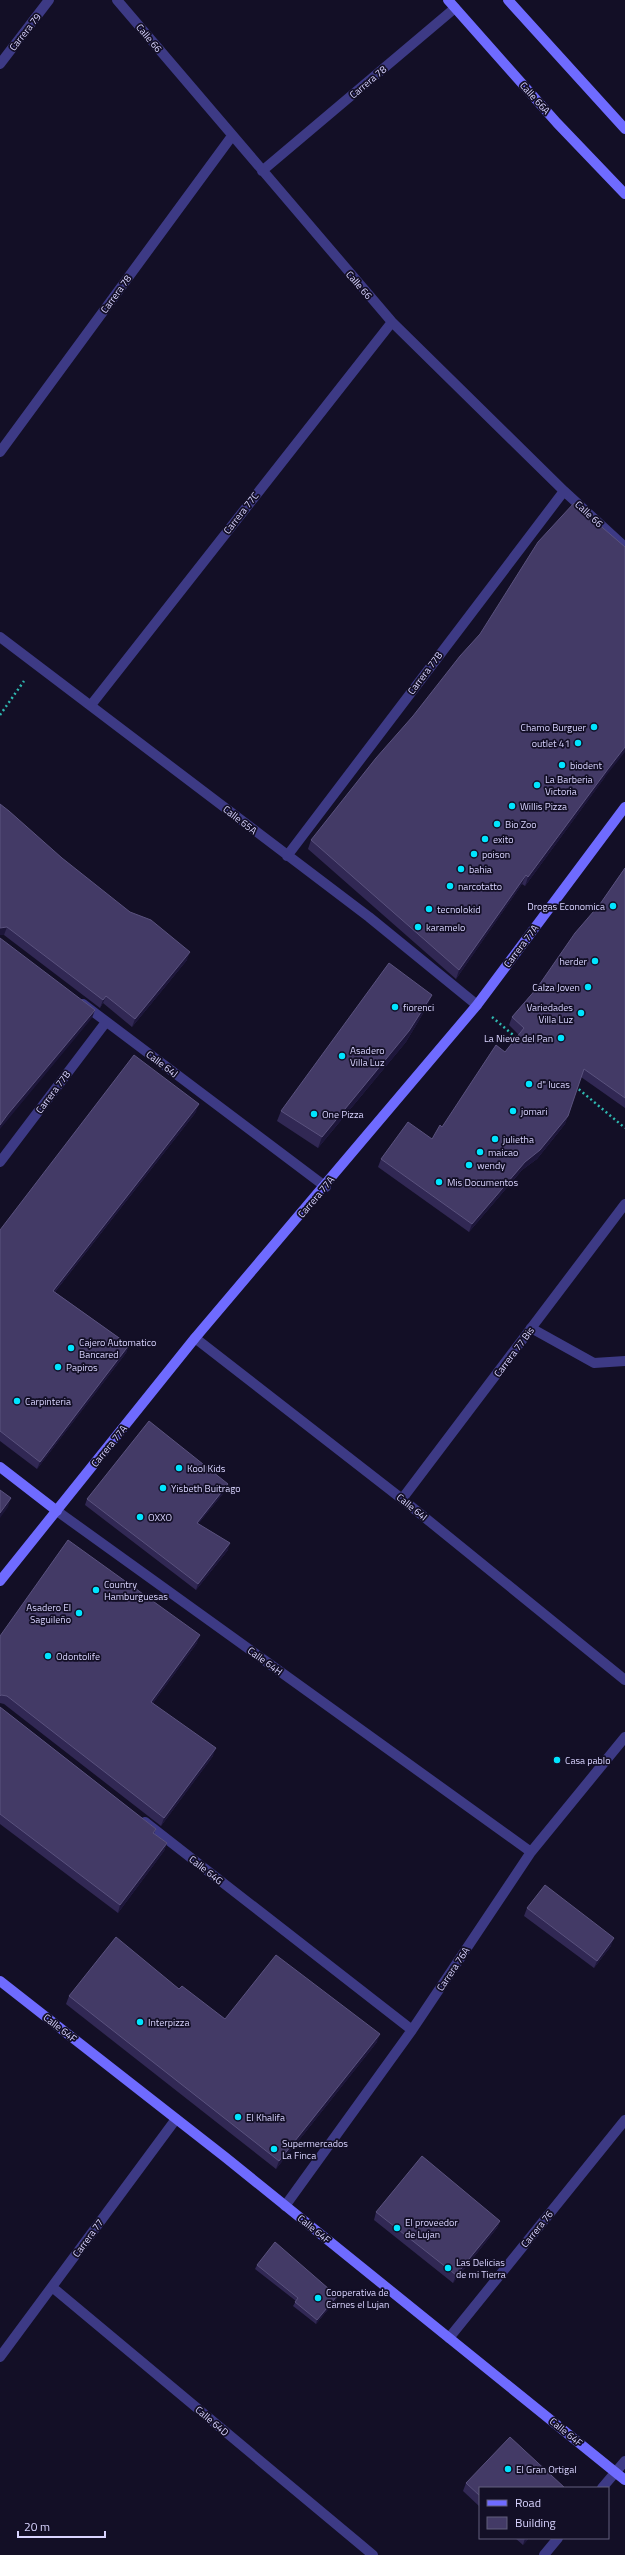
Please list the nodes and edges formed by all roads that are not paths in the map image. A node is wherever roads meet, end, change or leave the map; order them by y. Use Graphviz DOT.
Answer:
graph roads {
  1 [pos="49,0"];
  2 [pos="117,0"];
  3 [pos="448,0"];
  4 [pos="508,0"];
  5 [pos="455,8"];
  6 [pos="0,64"];
  7 [pos="625,129"];
  8 [pos="232,136"];
  9 [pos="262,171"];
  10 [pos="625,194"];
  11 [pos="392,322"];
  12 [pos="0,452"];
  13 [pos="564,491"];
  14 [pos="625,548"];
  15 [pos="0,637"];
  16 [pos="91,705"];
  17 [pos="625,808"];
  18 [pos="287,856"];
  19 [pos="75,998"];
  20 [pos="478,1005"];
  21 [pos="106,1022"];
  22 [pos="0,1162"];
  23 [pos="326,1187"];
  24 [pos="625,1204"];
  25 [pos="531,1328"];
  26 [pos="195,1338"];
  27 [pos="625,1361"];
  28 [pos="0,1468"];
  29 [pos="402,1499"];
  30 [pos="56,1511"];
  31 [pos="0,1581"];
  32 [pos="625,1680"];
  33 [pos="625,1737"];
  34 [pos="138,1816"];
  35 [pos="531,1852"];
  36 [pos="0,1981"];
  37 [pos="412,2030"];
  38 [pos="176,2119"];
  39 [pos="625,2120"];
  40 [pos="285,2206"];
  41 [pos="52,2287"];
  42 [pos="449,2338"];
  43 [pos="0,2357"];
  44 [pos="625,2461"];
  45 [pos="616,2472"];
  46 [pos="625,2480"];
  47 [pos="603,2487"];
  48 [pos="557,2539"];
  49 [pos="373,2555"];
  50 [pos="544,2555"];
  1 -- 6 [label="street, Carrera 79"];
  2 -- 8 [label="street, Calle 66"];
  3 -- 5 [label="street, Calle 66A"];
  4 -- 7 [label="street"];
  5 -- 9 [label="street, Carrera 78"];
  5 -- 10 [label="street, Calle 66A"];
  8 -- 9 [label="street, Calle 66"];
  8 -- 12 [label="street, Carrera 78"];
  9 -- 11 [label="street, Calle 66"];
  11 -- 13 [label="street, Calle 66"];
  11 -- 16 [label="street, Carrera 77C"];
  13 -- 14 [label="street, Calle 66"];
  13 -- 18 [label="street, Carrera 77B"];
  15 -- 16 [label="street, Calle 65A"];
  16 -- 18 [label="street, Calle 65A"];
  17 -- 20 [label="street, Carrera 77A"];
  18 -- 20 [label="street, Calle 65A"];
  19 -- 21 [label="street, Calle 64J"];
  20 -- 23 [label="street, Carrera 77A"];
  21 -- 22 [label="street, Carrera 77B"];
  21 -- 23 [label="street, Calle 64J"];
  23 -- 26 [label="street, Carrera 77A"];
  24 -- 25 [label="street, Carrera 77 Bis"];
  25 -- 27 [label="street"];
  25 -- 29 [label="street, Carrera 77 Bis"];
  26 -- 29 [label="street, Calle 64I"];
  26 -- 30 [label="street, Carrera 77A"];
  28 -- 30 [label="street, Calle 64H"];
  29 -- 32 [label="street, Calle 64I"];
  30 -- 31 [label="street, Carrera 77A"];
  30 -- 35 [label="street, Calle 64H"];
  33 -- 35 [label="street, Carrera 76A"];
  34 -- 37 [label="street, Calle 64G"];
  35 -- 37 [label="street, Carrera 76A"];
  36 -- 38 [label="street, Calle 64F"];
  37 -- 40 [label="street, Carrera 76A"];
  38 -- 40 [label="street, Calle 64F"];
  38 -- 41 [label="street, Carrera 77"];
  39 -- 42 [label="street, Carrera 76"];
  40 -- 42 [label="street, Calle 64F"];
  41 -- 43 [label="street, Carrera 77"];
  41 -- 49 [label="street, Calle 64D"];
  42 -- 45 [label="street, Calle 64F"];
  44 -- 45 [label="street"];
  45 -- 46 [label="street, Calle 64F"];
  45 -- 47 [label="street"];
  48 -- 50 [label="street"];
}
